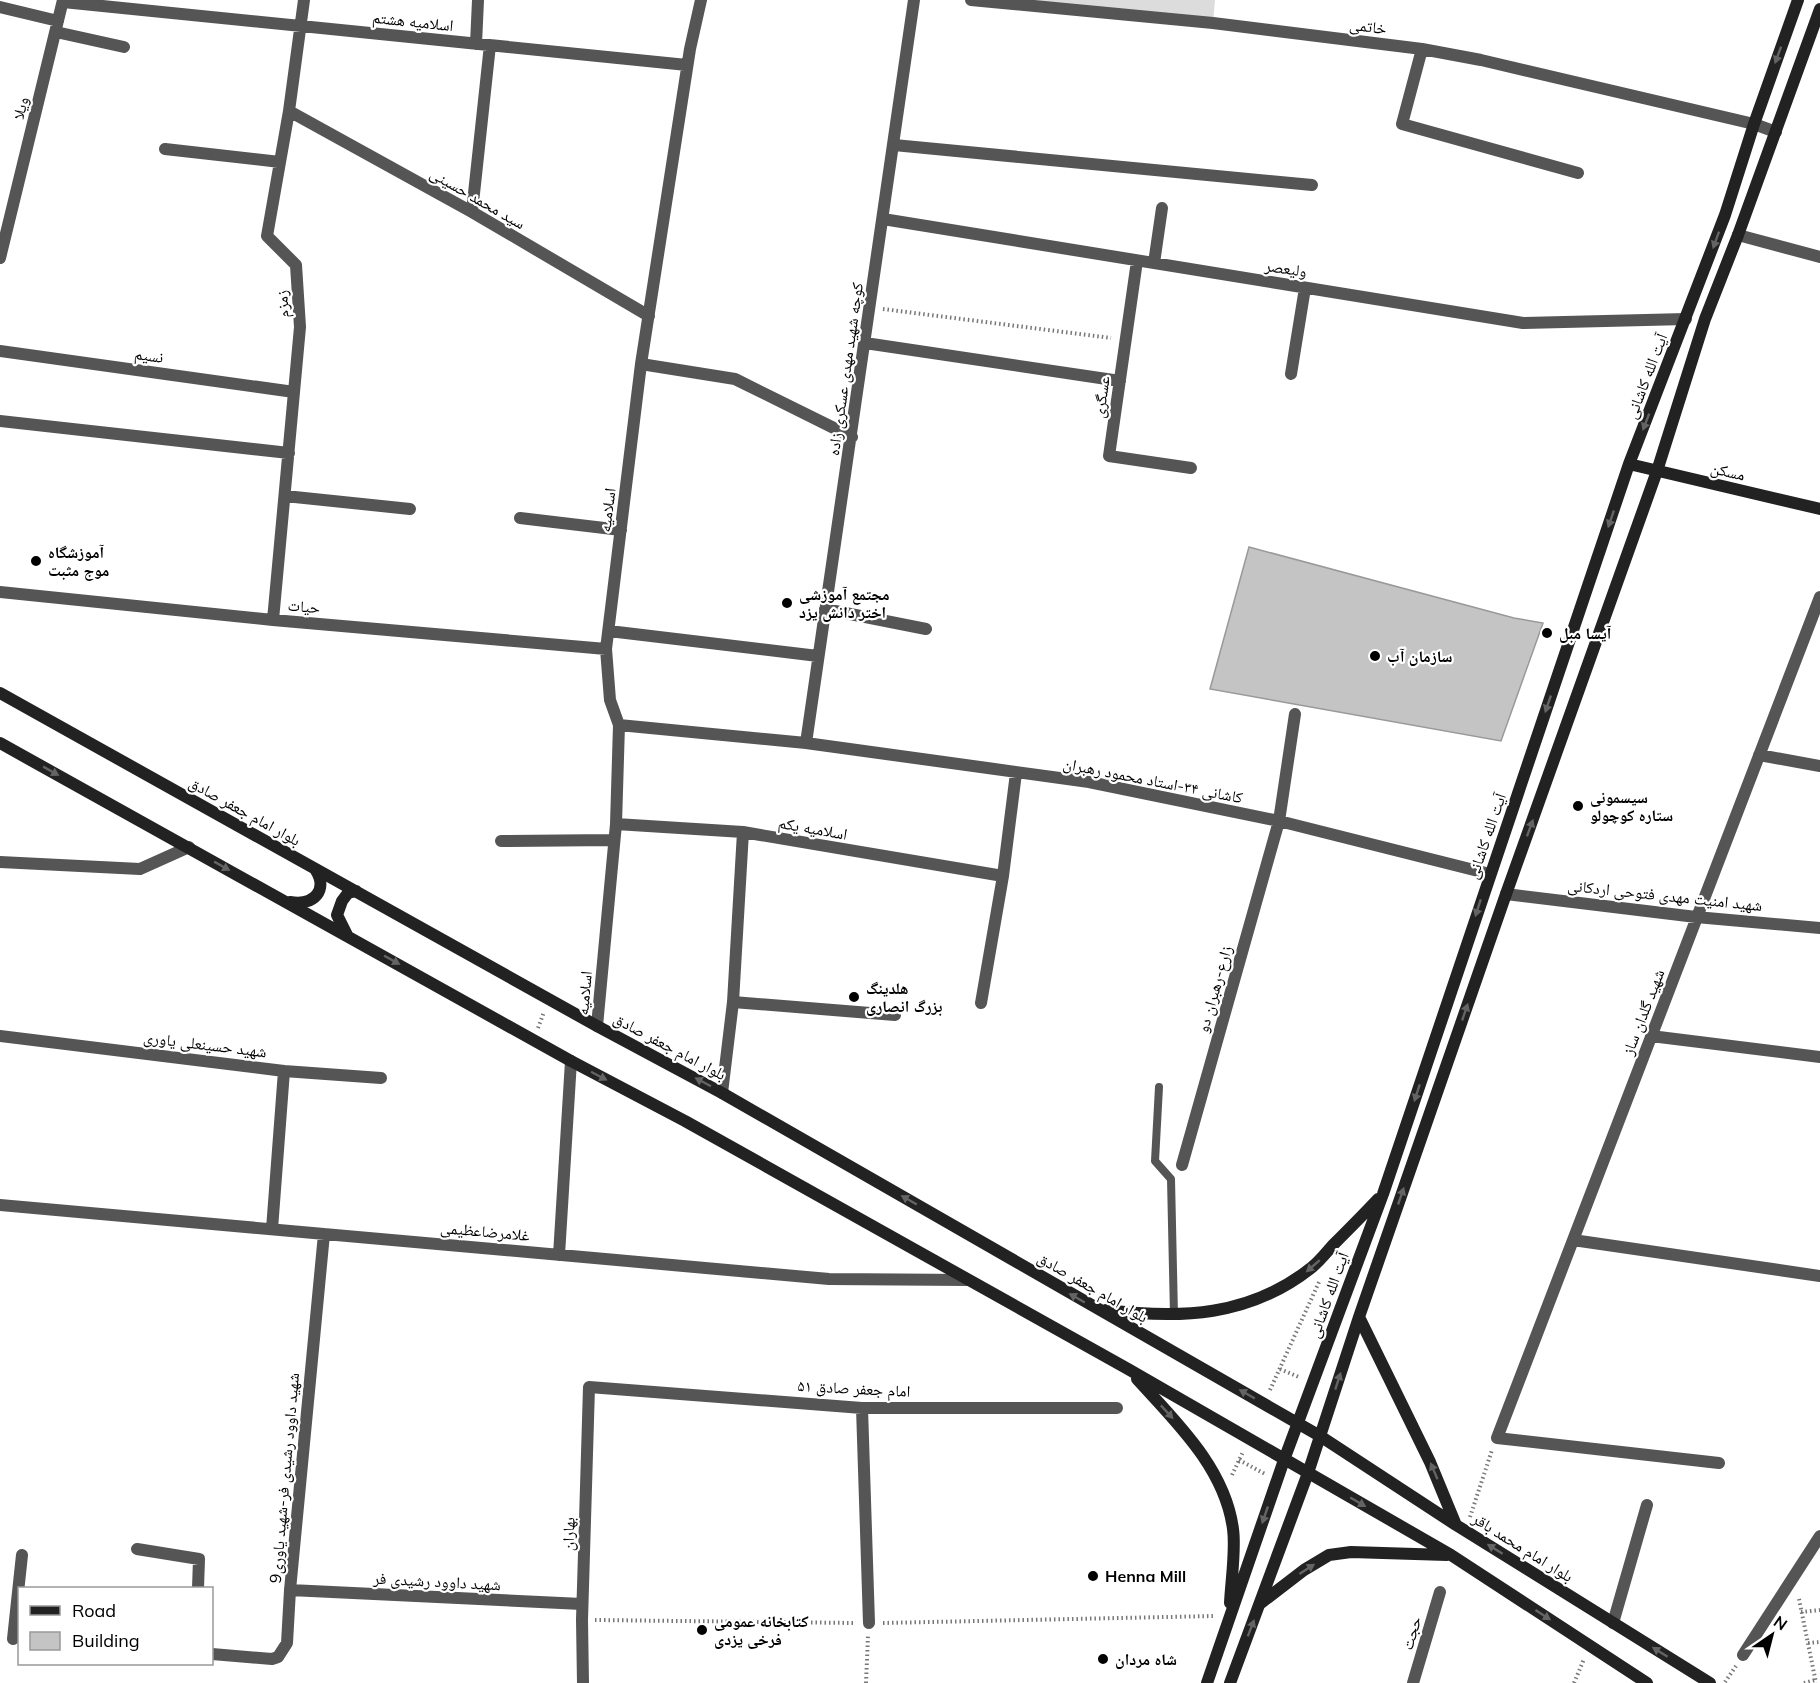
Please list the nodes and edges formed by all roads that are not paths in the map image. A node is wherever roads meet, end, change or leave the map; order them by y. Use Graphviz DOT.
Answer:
graph roads {
  1 [pos="304,0"];
  2 [pos="478,0"];
  3 [pos="701,0"];
  4 [pos="914,0"];
  5 [pos="971,0"];
  6 [pos="1798,0"];
  7 [pos="63,1"];
  8 [pos="0,7"];
  9 [pos="1820,9"];
  10 [pos="57,26"];
  11 [pos="300,26"];
  12 [pos="476,44"];
  13 [pos="490,45"];
  14 [pos="124,47"];
  15 [pos="1422,49"];
  16 [pos="687,65"];
  17 [pos="289,111"];
  18 [pos="1754,124"];
  19 [pos="1776,132"];
  20 [pos="894,145"];
  21 [pos="165,149"];
  22 [pos="280,162"];
  23 [pos="1578,173"];
  24 [pos="1312,185"];
  25 [pos="1162,208"];
  26 [pos="472,212"];
  27 [pos="883,219"];
  28 [pos="1738,235"];
  29 [pos="1820,257"];
  30 [pos="0,258"];
  31 [pos="1137,261"];
  32 [pos="1154,263"];
  33 [pos="1305,288"];
  34 [pos="649,316"];
  35 [pos="1686,319"];
  36 [pos="865,343"];
  37 [pos="0,351"];
  38 [pos="641,364"];
  39 [pos="1291,374"];
  40 [pos="1120,381"];
  41 [pos="294,392"];
  42 [pos="0,421"];
  43 [pos="852,437"];
  44 [pos="288,453"];
  45 [pos="1629,464"];
  46 [pos="1191,468"];
  47 [pos="1657,471"];
  48 [pos="285,496"];
  49 [pos="1820,509"];
  50 [pos="410,510"];
  51 [pos="519,519"];
  52 [pos="621,530"];
  53 [pos="0,592"];
  54 [pos="1820,597"];
  55 [pos="825,609"];
  56 [pos="273,620"];
  57 [pos="1816,621"];
  58 [pos="926,629"];
  59 [pos="609,631"];
  60 [pos="606,649"];
  61 [pos="818,656"];
  62 [pos="0,693"];
  63 [pos="1296,714"];
  64 [pos="619,725"];
  65 [pos="0,743"];
  66 [pos="806,743"];
  67 [pos="1759,755"];
  68 [pos="1820,766"];
  69 [pos="1016,773"];
  70 [pos="1279,821"];
  71 [pos="616,824"];
  72 [pos="743,832"];
  73 [pos="614,840"];
  74 [pos="501,841"];
  75 [pos="189,847"];
  76 [pos="0,862"];
  77 [pos="314,868"];
  78 [pos="1490,874"];
  79 [pos="1003,876"];
  80 [pos="356,891"];
  81 [pos="1506,894"];
  82 [pos="286,901"];
  83 [pos="1696,917"];
  84 [pos="1820,928"];
  85 [pos="347,935"];
  86 [pos="733,1002"];
  87 [pos="981,1003"];
  88 [pos="895,1015"];
  89 [pos="597,1026"];
  90 [pos="0,1036"];
  91 [pos="1651,1036"];
  92 [pos="1820,1057"];
  93 [pos="571,1061"];
  94 [pos="284,1071"];
  95 [pos="381,1078"];
  96 [pos="1159,1087"];
  97 [pos="722,1093"];
  98 [pos="1182,1165"];
  99 [pos="1383,1194"];
  100 [pos="0,1204"];
  101 [pos="272,1229"];
  102 [pos="324,1234"];
  103 [pos="1573,1240"];
  104 [pos="559,1255"];
  105 [pos="1820,1276"];
  106 [pos="967,1280"];
  107 [pos="1098,1309"];
  108 [pos="1174,1315"];
  109 [pos="1359,1317"];
  110 [pos="1128,1369"];
  111 [pos="590,1387"];
  112 [pos="862,1408"];
  113 [pos="1117,1408"];
  114 [pos="1298,1423"];
  115 [pos="1320,1436"];
  116 [pos="1284,1460"];
  117 [pos="1719,1463"];
  118 [pos="1308,1473"];
  119 [pos="1647,1505"];
  120 [pos="1460,1528"];
  121 [pos="1820,1536"];
  122 [pos="136,1549"];
  123 [pos="22,1555"];
  124 [pos="1451,1555"];
  125 [pos="198,1587"];
  126 [pos="290,1590"];
  127 [pos="1440,1592"];
  128 [pos="582,1604"];
  129 [pos="1260,1604"];
  130 [pos="1230,1615"];
  131 [pos="869,1623"];
  132 [pos="1613,1623"];
  133 [pos="11,1639"];
  134 [pos="213,1654"];
  135 [pos="1743,1655"];
  136 [pos="583,1683"];
  137 [pos="1207,1683"];
  138 [pos="1230,1683"];
  139 [pos="1413,1683"];
  140 [pos="1647,1683"];
  141 [pos="1710,1683"];
  1 -- 11 [label="street, زمزم"];
  2 -- 12 [label="street"];
  3 -- 16 [label="street, اسلامیه"];
  4 -- 20 [label="street, کوچه شهید مهدی عسکری زاده"];
  5 -- 15 [label="street, خاتمی"];
  6 -- 18 [label="main road, آیت الله کاشانی, one-way"];
  7 -- 10 [label="street, ویلا"];
  7 -- 11 [label="street, اسلامیه هشتم"];
  8 -- 10 [label="street"];
  9 -- 19 [label="main road"];
  10 -- 14 [label="street"];
  10 -- 30 [label="street, ویلا"];
  11 -- 12 [label="street, اسلامیه هشتم"];
  11 -- 17 [label="street, زمزم"];
  12 -- 13 [label="street, اسلامیه هشتم"];
  13 -- 16 [label="street, اسلامیه هشتم"];
  13 -- 26 [label="street"];
  15 -- 18 [label="street, خاتمی"];
  15 -- 23 [label="street"];
  16 -- 34 [label="street, اسلامیه"];
  17 -- 22 [label="street, زمزم"];
  17 -- 26 [label="street, سید محمد حسینی"];
  18 -- 19 [label="street, خاتمی"];
  18 -- 35 [label="main road, آیت الله کاشانی, one-way"];
  19 -- 28 [label="main road"];
  20 -- 24 [label="street"];
  20 -- 27 [label="street, کوچه شهید مهدی عسکری زاده"];
  21 -- 22 [label="street"];
  22 -- 41 [label="street, زمزم"];
  25 -- 32 [label="street"];
  26 -- 34 [label="street, سید محمد حسینی"];
  27 -- 31 [label="street, ولیعصر"];
  27 -- 36 [label="street, کوچه شهید مهدی عسکری زاده"];
  28 -- 29 [label="street"];
  28 -- 47 [label="main road"];
  31 -- 32 [label="street, ولیعصر"];
  31 -- 40 [label="street, عسگری"];
  32 -- 33 [label="street, ولیعصر"];
  33 -- 35 [label="street, ولیعصر"];
  33 -- 39 [label="street"];
  34 -- 38 [label="street, اسلامیه"];
  35 -- 45 [label="main road, آیت الله کاشانی, one-way"];
  36 -- 40 [label="street"];
  36 -- 43 [label="street, کوچه شهید مهدی عسکری زاده"];
  37 -- 41 [label="street, نسیم"];
  38 -- 43 [label="street"];
  38 -- 52 [label="street, اسلامیه"];
  40 -- 46 [label="street, عسگری"];
  41 -- 44 [label="street, زمزم"];
  42 -- 44 [label="street"];
  43 -- 55 [label="street, کوچه شهید مهدی عسکری زاده"];
  44 -- 48 [label="street, زمزم"];
  45 -- 47 [label="main road, مسکن"];
  45 -- 78 [label="main road, آیت الله کاشانی, one-way"];
  47 -- 49 [label="main road, مسکن"];
  81 -- 47 [label="main road, one-way"];
  48 -- 50 [label="street"];
  48 -- 56 [label="street, زمزم"];
  51 -- 52 [label="street"];
  52 -- 59 [label="street, اسلامیه"];
  53 -- 56 [label="street, حیات"];
  54 -- 57 [label="street, شهید گلدان ساز"];
  55 -- 58 [label="street"];
  55 -- 61 [label="street, کوچه شهید مهدی عسکری زاده"];
  56 -- 60 [label="street, حیات"];
  57 -- 67 [label="street, شهید گلدان ساز"];
  59 -- 60 [label="street, اسلامیه"];
  59 -- 61 [label="street"];
  60 -- 64 [label="street, اسلامیه"];
  61 -- 66 [label="street, کوچه شهید مهدی عسکری زاده"];
  62 -- 77 [label="main road, بلوار امام جعفر صادق"];
  63 -- 70 [label="street, زارع-رهبران دو"];
  64 -- 66 [label="street, کاشانی ۳۴-استاد محمود رهبران"];
  64 -- 71 [label="street, اسلامیه"];
  65 -- 75 [label="main road, one-way"];
  66 -- 69 [label="street, کاشانی ۳۴-استاد محمود رهبران"];
  67 -- 68 [label="street"];
  67 -- 83 [label="street, شهید گلدان ساز"];
  69 -- 70 [label="street, کاشانی ۳۴-استاد محمود رهبران"];
  69 -- 79 [label="street"];
  70 -- 78 [label="street, کاشانی ۳۴-استاد محمود رهبران"];
  70 -- 98 [label="street, زارع-رهبران دو"];
  71 -- 72 [label="street, اسلامیه یکم"];
  71 -- 73 [label="street, اسلامیه"];
  72 -- 79 [label="street, اسلامیه یکم"];
  72 -- 86 [label="street"];
  73 -- 74 [label="street"];
  73 -- 89 [label="street, اسلامیه"];
  75 -- 76 [label="street"];
  75 -- 82 [label="main road, one-way"];
  77 -- 80 [label="main road, بلوار امام جعفر صادق"];
  77 -- 82 [label="main road"];
  78 -- 99 [label="main road, آیت الله کاشانی, one-way"];
  79 -- 87 [label="street"];
  80 -- 85 [label="main road"];
  80 -- 89 [label="main road, بلوار امام جعفر صادق"];
  81 -- 83 [label="street, شهید امنیت مهدی فتوحی اردکانی"];
  109 -- 81 [label="main road, one-way"];
  82 -- 85 [label="main road"];
  83 -- 84 [label="street, شهید امنیت مهدی فتوحی اردکانی"];
  83 -- 91 [label="street, شهید گلدان ساز"];
  85 -- 93 [label="main road, one-way"];
  86 -- 88 [label="street"];
  86 -- 97 [label="street"];
  97 -- 89 [label="main road, بلوار امام جعفر صادق, one-way"];
  90 -- 94 [label="street, شهید حسینعلی یاوری"];
  91 -- 92 [label="street"];
  91 -- 103 [label="street, شهید گلدان ساز"];
  93 -- 104 [label="street"];
  93 -- 106 [label="main road, one-way"];
  94 -- 95 [label="street"];
  94 -- 101 [label="street, شهید حسینعلی یاوری"];
  96 -- 108 [label="lane"];
  107 -- 97 [label="main road, بلوار امام جعفر صادق, one-way"];
  99 -- 108 [label="main road, one-way"];
  99 -- 114 [label="main road, آیت الله کاشانی"];
  100 -- 101 [label="street, غلامرضاعظیمی"];
  101 -- 102 [label="street, غلامرضاعظیمی"];
  102 -- 104 [label="street, غلامرضاعظیمی"];
  102 -- 126 [label="street, شهید داوود رشیدی فر-شهید یاوری9"];
  103 -- 105 [label="street"];
  103 -- 117 [label="street, شهید گلدان ساز"];
  104 -- 106 [label="street, غلامرضاعظیمی"];
  106 -- 110 [label="main road"];
  107 -- 108 [label="main road"];
  114 -- 107 [label="main road, بلوار امام جعفر صادق, one-way"];
  115 -- 109 [label="main road, one-way"];
  120 -- 109 [label="main road, one-way"];
  110 -- 116 [label="main road"];
  110 -- 130 [label="main road, one-way"];
  111 -- 112 [label="street, امام جعفر صادق ۵۱"];
  111 -- 128 [label="street, بهاران"];
  112 -- 113 [label="street, امام جعفر صادق ۵۱"];
  112 -- 131 [label="street"];
  114 -- 115 [label="main road, بلوار امام جعفر صادق"];
  114 -- 116 [label="main road, آیت الله کاشانی"];
  115 -- 118 [label="main road"];
  115 -- 120 [label="main road, بلوار امام محمد باقر"];
  116 -- 118 [label="main road"];
  116 -- 130 [label="main road, آیت الله کاشانی, one-way"];
  118 -- 124 [label="main road, one-way"];
  118 -- 129 [label="main road"];
  119 -- 132 [label="street"];
  132 -- 120 [label="main road, بلوار امام محمد باقر, one-way"];
  121 -- 135 [label="street"];
  122 -- 125 [label="street"];
  123 -- 133 [label="street"];
  129 -- 124 [label="main road, one-way"];
  124 -- 140 [label="main road, one-way"];
  126 -- 128 [label="street, شهید داوود رشیدی فر"];
  126 -- 134 [label="street, شهید داوود رشیدی فر-شهید یاوری9"];
  127 -- 139 [label="street, حجت"];
  128 -- 136 [label="street, بهاران"];
  138 -- 129 [label="main road, one-way"];
  130 -- 137 [label="main road, آیت الله کاشانی"];
  141 -- 132 [label="main road, بلوار امام محمد باقر, one-way"];
}
